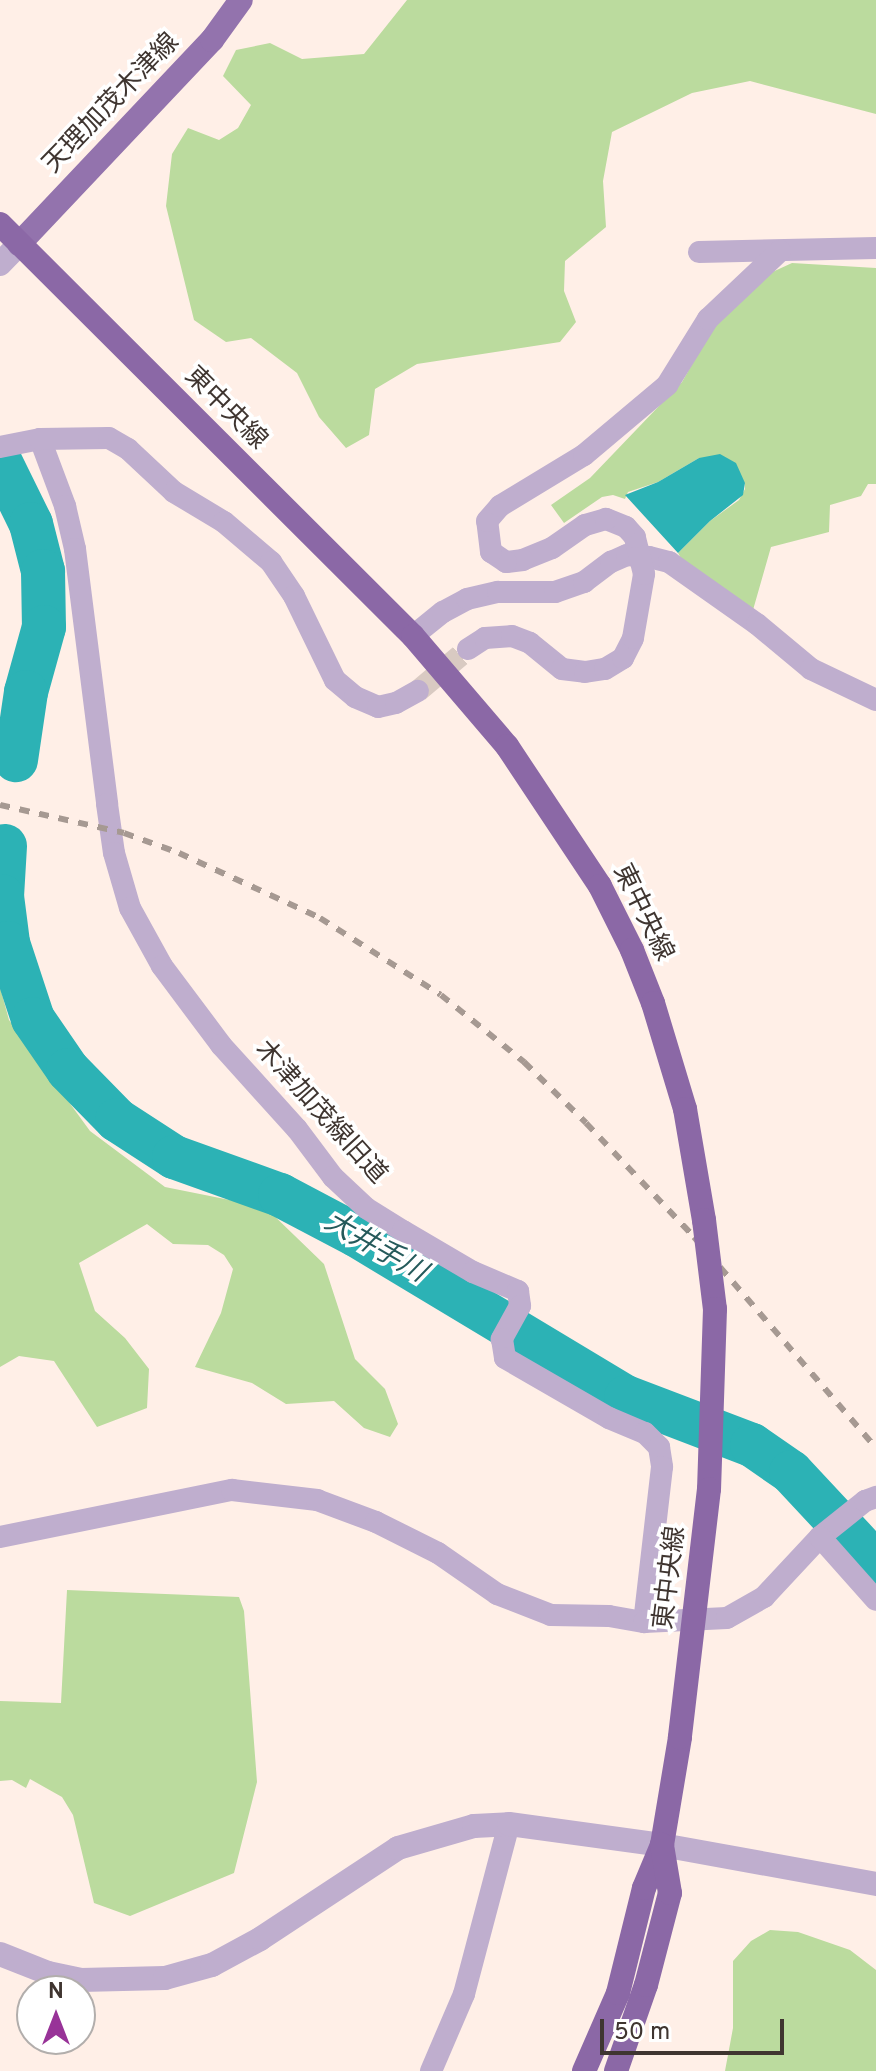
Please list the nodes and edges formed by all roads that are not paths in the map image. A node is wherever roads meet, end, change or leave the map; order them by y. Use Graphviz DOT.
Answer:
graph roads {
  1 [pos="241,0"];
  2 [pos="0,224"];
  3 [pos="19,244"];
  4 [pos="876,248"];
  5 [pos="780,251"];
  6 [pos="699,252"];
  7 [pos="0,264"];
  8 [pos="40,439"];
  9 [pos="8,444"];
  10 [pos="640,556"];
  11 [pos="413,636"];
  12 [pos="468,649"];
  13 [pos="418,691"];
  14 [pos="876,700"];
  15 [pos="876,1497"];
  16 [pos="0,1537"];
  17 [pos="820,1537"];
  18 [pos="876,1600"];
  19 [pos="644,1622"];
  20 [pos="509,1824"];
  21 [pos="662,1845"];
  22 [pos="876,1884"];
  23 [pos="0,1954"];
  24 [pos="431,2071"];
  25 [pos="584,2071"];
  26 [pos="616,2071"];
  1 -- 3 [label="main road, 天理加茂木津線"];
  2 -- 3 [label="highway, 東中央線"];
  3 -- 7 [label="street"];
  3 -- 11 [label="highway, 東中央線"];
  4 -- 5 [label="street"];
  5 -- 6 [label="street"];
  5 -- 10 [label="street"];
  8 -- 9 [label="street"];
  8 -- 13 [label="street"];
  8 -- 19 [label="street, 木津加茂線旧道"];
  10 -- 11 [label="street"];
  10 -- 12 [label="street"];
  10 -- 14 [label="street"];
  11 -- 21 [label="highway, 東中央線, bridge"];
  15 -- 17 [label="street"];
  16 -- 19 [label="street"];
  17 -- 18 [label="street"];
  17 -- 19 [label="street"];
  20 -- 21 [label="street"];
  20 -- 23 [label="street"];
  20 -- 24 [label="street"];
  21 -- 22 [label="street"];
  21 -- 25 [label="highway, 東中央線"];
  21 -- 26 [label="highway, 東中央線"];
}
